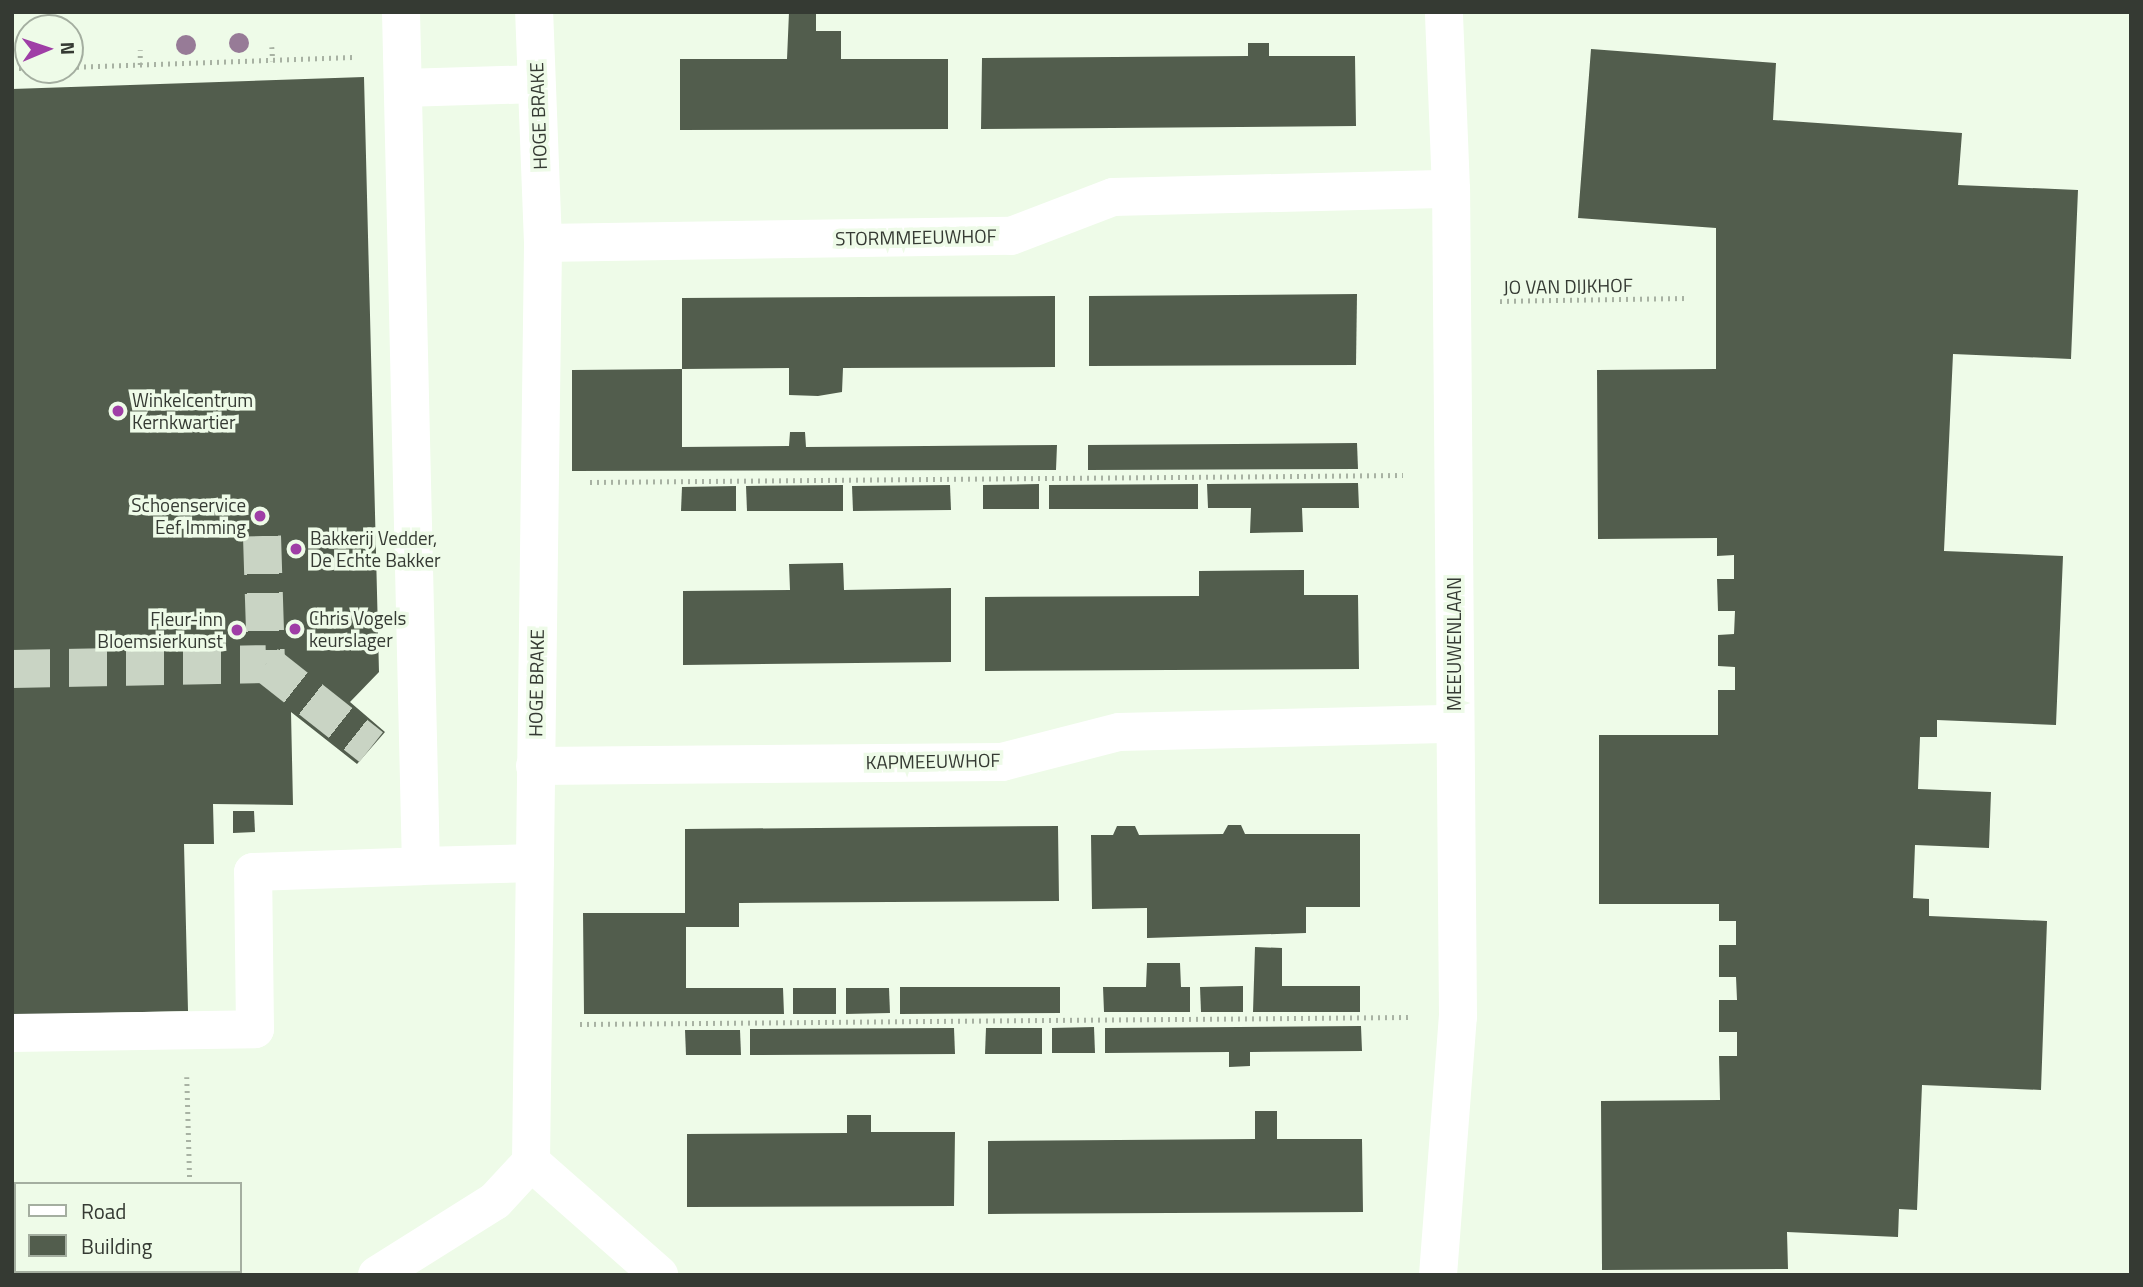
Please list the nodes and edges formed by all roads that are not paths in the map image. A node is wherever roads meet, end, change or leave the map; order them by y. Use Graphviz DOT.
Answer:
graph roads {
  1 [pos="401,12"];
  2 [pos="534,12"];
  3 [pos="1444,12"];
  4 [pos="403,72"];
  5 [pos="536,84"];
  6 [pos="1451,189"];
  7 [pos="543,243"];
  8 [pos="1454,724"];
  9 [pos="535,766"];
  10 [pos="535,863"];
  11 [pos="421,866"];
  12 [pos="12,1033"];
  13 [pos="531,1162"];
  14 [pos="377,1275"];
  15 [pos="659,1275"];
  16 [pos="1438,1275"];
  1 -- 4 [label="street"];
  2 -- 5 [label="street, HOGE BRAKE"];
  3 -- 6 [label="street, MEEUWENLAAN"];
  4 -- 5 [label="street"];
  4 -- 11 [label="street"];
  5 -- 7 [label="street, HOGE BRAKE"];
  6 -- 7 [label="street, STORMMEEUWHOF"];
  6 -- 8 [label="street, MEEUWENLAAN"];
  7 -- 9 [label="street, HOGE BRAKE"];
  8 -- 9 [label="street, KAPMEEUWHOF"];
  8 -- 16 [label="street, MEEUWENLAAN"];
  9 -- 10 [label="street, HOGE BRAKE"];
  10 -- 11 [label="street"];
  10 -- 13 [label="street, HOGE BRAKE"];
  11 -- 12 [label="street"];
  13 -- 14 [label="street"];
  13 -- 15 [label="street"];
}
